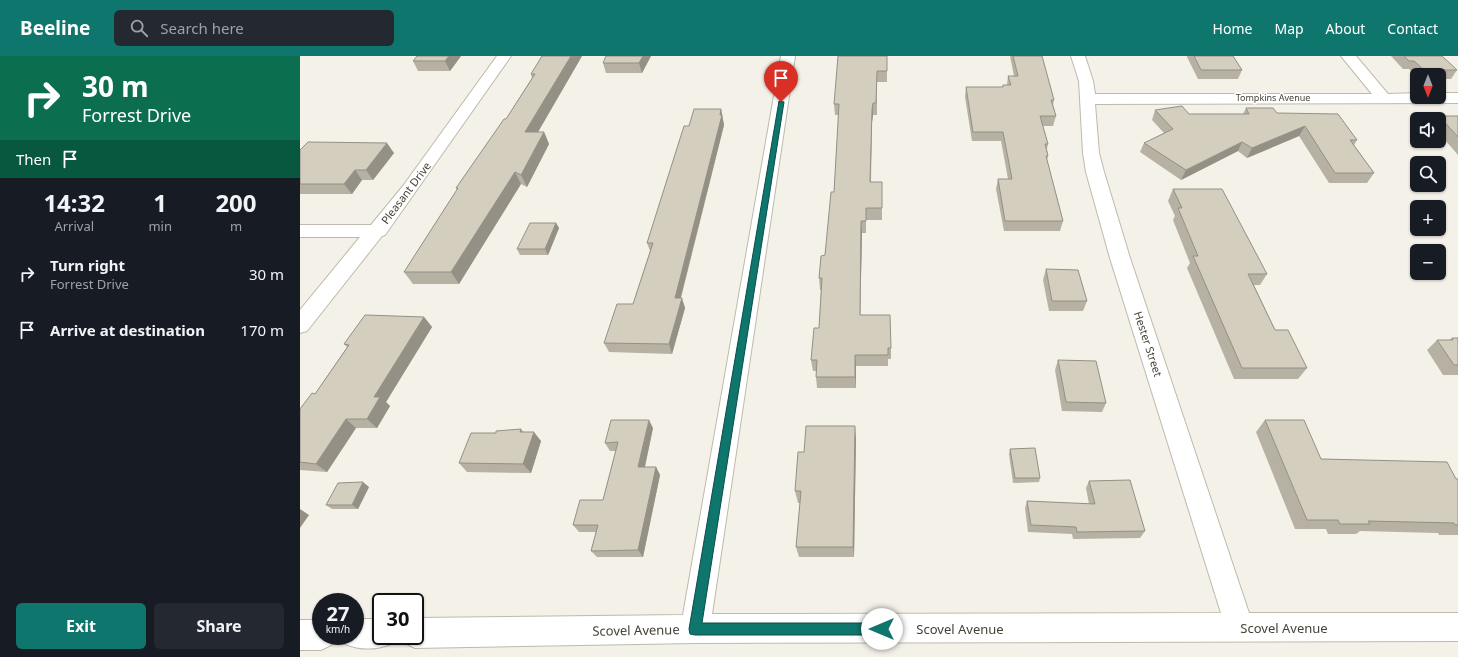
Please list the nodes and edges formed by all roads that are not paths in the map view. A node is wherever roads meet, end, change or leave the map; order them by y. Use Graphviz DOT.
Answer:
graph roads {
  1 [pos="504,56"];
  2 [pos="788,56"];
  3 [pos="1078,56"];
  4 [pos="1348,56"];
  5 [pos="1384,98"];
  6 [pos="1458,98"];
  7 [pos="1088,99"];
  8 [pos="300,231"];
  9 [pos="378,231"];
  10 [pos="300,325"];
  11 [pos="1458,627"];
  12 [pos="1240,628"];
  13 [pos="695,629"];
  14 [pos="424,633"];
  15 [pos="312,634"];
  16 [pos="300,635"];
  1 -- 9 [label="street, Pleasant Drive"];
  2 -- 13 [label="street"];
  3 -- 7 [label="street, Hester Street"];
  4 -- 5 [label="street"];
  5 -- 6 [label="street, Tompkins Avenue"];
  5 -- 7 [label="street, Tompkins Avenue"];
  7 -- 12 [label="street, Hester Street"];
  8 -- 9 [label="street"];
  9 -- 10 [label="street, Pleasant Drive"];
  11 -- 12 [label="street, Scovel Avenue"];
  12 -- 13 [label="street, Scovel Avenue"];
  13 -- 14 [label="street, Scovel Avenue"];
  15 -- 16 [label="street"];
}
